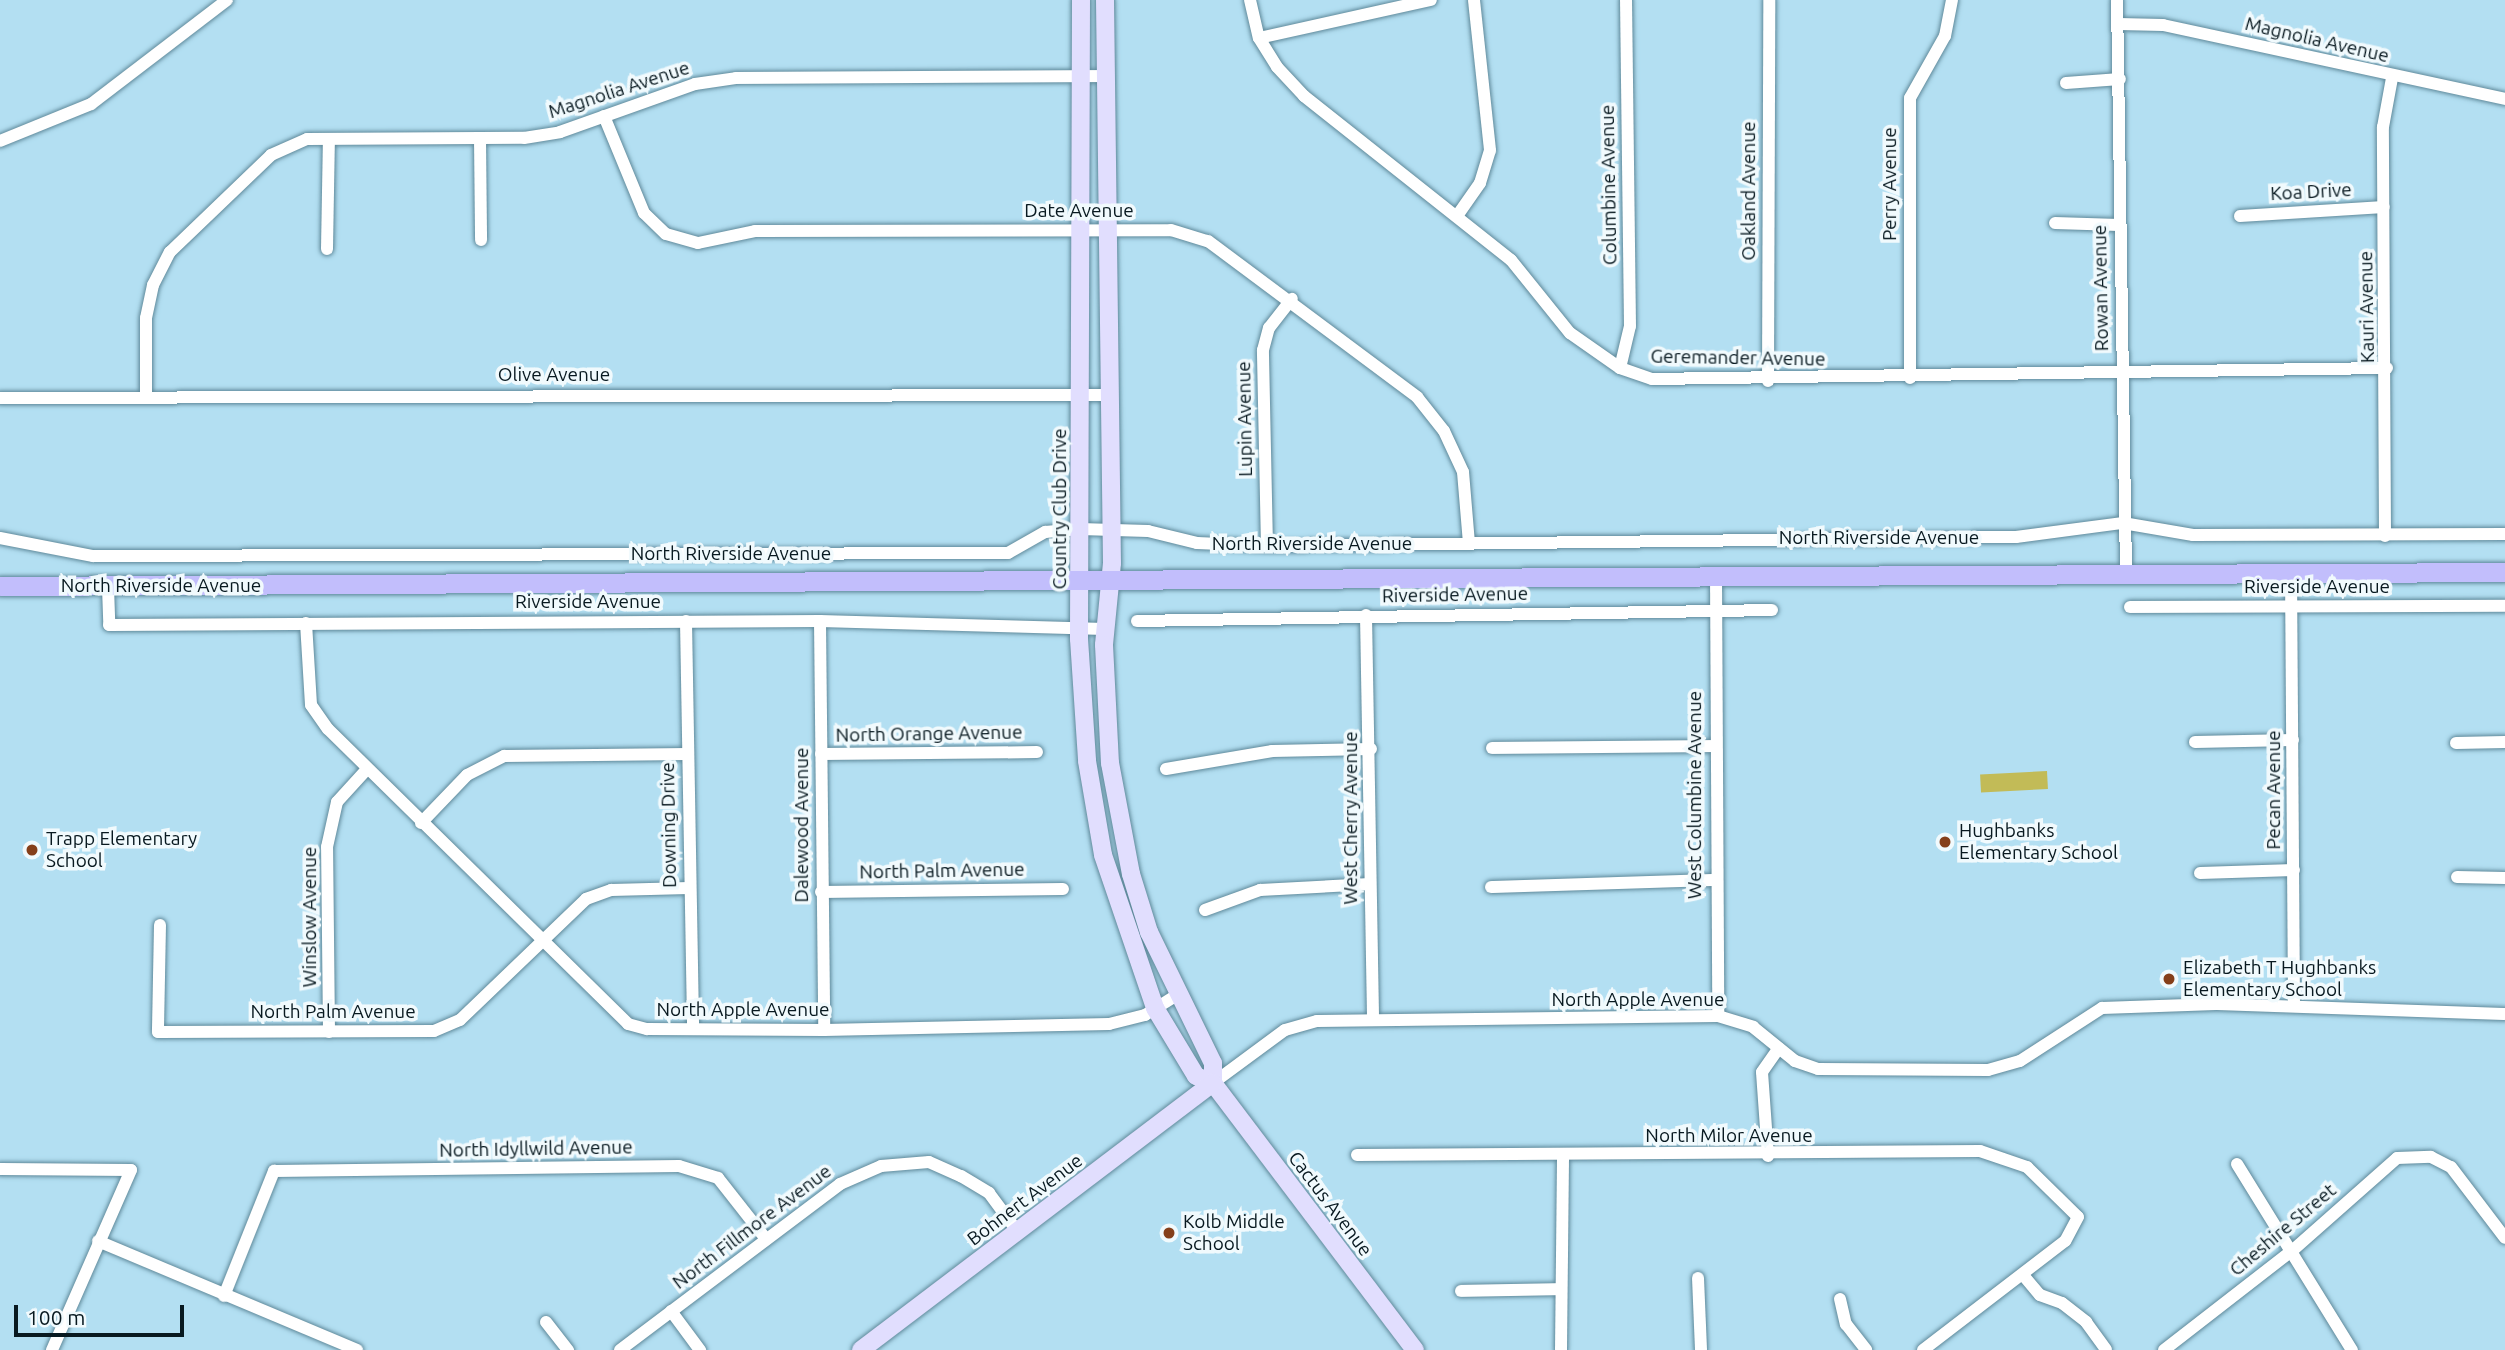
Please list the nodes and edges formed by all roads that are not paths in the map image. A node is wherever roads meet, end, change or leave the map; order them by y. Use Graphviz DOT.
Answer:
graph roads {
  1 [pos="227,0"];
  2 [pos="1081,0"];
  3 [pos="1105,0"];
  4 [pos="1250,0"];
  5 [pos="1431,0"];
  6 [pos="1474,0"];
  7 [pos="1626,0"];
  8 [pos="1769,0"];
  9 [pos="1952,0"];
  10 [pos="2117,0"];
  11 [pos="2119,24"];
  12 [pos="1259,38"];
  13 [pos="1081,76"];
  14 [pos="1105,76"];
  15 [pos="2392,78"];
  16 [pos="2120,79"];
  17 [pos="2066,83"];
  18 [pos="2505,99"];
  19 [pos="604,116"];
  20 [pos="480,138"];
  21 [pos="329,139"];
  22 [pos="0,141"];
  23 [pos="2384,207"];
  24 [pos="1457,216"];
  25 [pos="2240,216"];
  26 [pos="2054,223"];
  27 [pos="2119,225"];
  28 [pos="1080,231"];
  29 [pos="1106,231"];
  30 [pos="481,240"];
  31 [pos="327,249"];
  32 [pos="1292,299"];
  33 [pos="1620,368"];
  34 [pos="2387,368"];
  35 [pos="2122,369"];
  36 [pos="1910,378"];
  37 [pos="1768,381"];
  38 [pos="1082,395"];
  39 [pos="1107,395"];
  40 [pos="0,398"];
  41 [pos="146,398"];
  42 [pos="2123,523"];
  43 [pos="1080,529"];
  44 [pos="1111,530"];
  45 [pos="2505,534"];
  46 [pos="2385,536"];
  47 [pos="0,538"];
  48 [pos="1469,543"];
  49 [pos="1267,546"];
  50 [pos="2505,572"];
  51 [pos="1716,574"];
  52 [pos="2291,574"];
  53 [pos="2126,576"];
  54 [pos="1110,582"];
  55 [pos="1083,583"];
  56 [pos="0,586"];
  57 [pos="108,587"];
  58 [pos="2505,606"];
  59 [pos="2130,607"];
  60 [pos="2291,607"];
  61 [pos="1772,610"];
  62 [pos="1714,612"];
  63 [pos="1366,615"];
  64 [pos="686,621"];
  65 [pos="820,621"];
  66 [pos="1138,621"];
  67 [pos="306,623"];
  68 [pos="1080,628"];
  69 [pos="1104,637"];
  70 [pos="2293,740"];
  71 [pos="2195,742"];
  72 [pos="2505,742"];
  73 [pos="2456,743"];
  74 [pos="1713,746"];
  75 [pos="1492,748"];
  76 [pos="1371,749"];
  77 [pos="1037,752"];
  78 [pos="687,754"];
  79 [pos="821,754"];
  80 [pos="367,769"];
  81 [pos="1166,769"];
  82 [pos="421,822"];
  83 [pos="2294,870"];
  84 [pos="2200,873"];
  85 [pos="2457,877"];
  86 [pos="2505,878"];
  87 [pos="1714,880"];
  88 [pos="1370,884"];
  89 [pos="1491,887"];
  90 [pos="689,888"];
  91 [pos="1063,889"];
  92 [pos="821,892"];
  93 [pos="1205,910"];
  94 [pos="160,925"];
  95 [pos="540,939"];
  96 [pos="1176,996"];
  97 [pos="2294,1006"];
  98 [pos="1155,1009"];
  99 [pos="2505,1014"];
  100 [pos="1718,1016"];
  101 [pos="1373,1020"];
  102 [pos="692,1028"];
  103 [pos="824,1030"];
  104 [pos="329,1032"];
  105 [pos="1779,1048"];
  106 [pos="1213,1083"];
  107 [pos="1357,1155"];
  108 [pos="1563,1155"];
  109 [pos="1768,1156"];
  110 [pos="2237,1164"];
  111 [pos="0,1169"];
  112 [pos="1018,1232"];
  113 [pos="2505,1238"];
  114 [pos="766,1239"];
  115 [pos="99,1241"];
  116 [pos="2293,1250"];
  117 [pos="2023,1275"];
  118 [pos="1698,1278"];
  119 [pos="1561,1289"];
  120 [pos="1461,1291"];
  121 [pos="224,1296"];
  122 [pos="1840,1299"];
  123 [pos="671,1311"];
  124 [pos="546,1322"];
  125 [pos="52,1350"];
  126 [pos="357,1350"];
  127 [pos="568,1350"];
  128 [pos="620,1350"];
  129 [pos="700,1350"];
  130 [pos="861,1350"];
  131 [pos="1415,1350"];
  132 [pos="1561,1350"];
  133 [pos="1701,1350"];
  134 [pos="1866,1350"];
  135 [pos="1923,1350"];
  136 [pos="2106,1350"];
  137 [pos="2164,1350"];
  138 [pos="2352,1350"];
  1 -- 22 [label="street"];
  2 -- 13 [label="street, Country Club Drive"];
  3 -- 14 [label="street"];
  4 -- 12 [label="street, Geremander Avenue"];
  5 -- 12 [label="street"];
  6 -- 24 [label="street"];
  7 -- 33 [label="street, Columbine Avenue"];
  8 -- 37 [label="street, Oakland Avenue"];
  9 -- 36 [label="street, Perry Avenue"];
  10 -- 11 [label="street, Rowan Avenue"];
  11 -- 15 [label="street, Magnolia Avenue"];
  11 -- 16 [label="street, Rowan Avenue"];
  12 -- 24 [label="street, Geremander Avenue"];
  13 -- 14 [label="street, Magnolia Avenue"];
  13 -- 19 [label="street, Magnolia Avenue"];
  13 -- 28 [label="street, Country Club Drive"];
  14 -- 29 [label="street"];
  15 -- 18 [label="street, Magnolia Avenue"];
  15 -- 23 [label="street, Kauri Avenue"];
  16 -- 17 [label="street"];
  16 -- 27 [label="street, Rowan Avenue"];
  19 -- 20 [label="street, Magnolia Avenue"];
  19 -- 28 [label="street, Date Avenue"];
  20 -- 21 [label="street, Magnolia Avenue"];
  20 -- 30 [label="street"];
  21 -- 31 [label="street"];
  21 -- 41 [label="street, Magnolia Avenue"];
  23 -- 25 [label="street, Koa Drive"];
  23 -- 34 [label="street, Kauri Avenue"];
  24 -- 33 [label="street, Geremander Avenue"];
  26 -- 27 [label="street"];
  27 -- 35 [label="street, Rowan Avenue"];
  28 -- 29 [label="street, Date Avenue"];
  28 -- 38 [label="street, Country Club Drive"];
  29 -- 32 [label="street, Date Avenue"];
  29 -- 39 [label="street"];
  32 -- 48 [label="street, Date Avenue"];
  32 -- 49 [label="street, Lupin Avenue"];
  33 -- 37 [label="street, Geremander Avenue"];
  34 -- 35 [label="street, Geremander Avenue"];
  34 -- 46 [label="street, Kauri Avenue"];
  35 -- 36 [label="street, Geremander Avenue"];
  35 -- 42 [label="street, Rowan Avenue"];
  36 -- 37 [label="street, Geremander Avenue"];
  38 -- 39 [label="street, Olive Avenue"];
  38 -- 41 [label="street, Olive Avenue"];
  38 -- 43 [label="street, Country Club Drive"];
  39 -- 44 [label="street"];
  40 -- 41 [label="street, Olive Avenue"];
  42 -- 46 [label="street, North Riverside Avenue"];
  42 -- 48 [label="street, North Riverside Avenue"];
  42 -- 53 [label="street, Rowan Avenue"];
  43 -- 44 [label="street, North Riverside Avenue"];
  43 -- 47 [label="street, North Riverside Avenue"];
  43 -- 55 [label="street, Country Club Drive"];
  44 -- 49 [label="street, North Riverside Avenue"];
  44 -- 54 [label="street"];
  45 -- 46 [label="street, North Riverside Avenue"];
  48 -- 49 [label="street, North Riverside Avenue"];
  50 -- 52 [label="main road, North Riverside Avenue"];
  51 -- 53 [label="main road, North Riverside Avenue"];
  51 -- 54 [label="main road, North Riverside Avenue"];
  51 -- 62 [label="street, West Columbine Avenue"];
  52 -- 53 [label="main road, North Riverside Avenue"];
  52 -- 60 [label="street, Pecan Avenue"];
  54 -- 55 [label="main road, North Riverside Avenue"];
  54 -- 69 [label="street"];
  55 -- 57 [label="main road, North Riverside Avenue"];
  55 -- 68 [label="street, Country Club Drive"];
  56 -- 57 [label="main road, North Riverside Avenue"];
  57 -- 67 [label="street, Riverside Avenue"];
  58 -- 60 [label="street, Riverside Avenue"];
  59 -- 60 [label="street, Riverside Avenue"];
  60 -- 70 [label="street, Pecan Avenue"];
  61 -- 62 [label="street, Riverside Avenue"];
  62 -- 63 [label="street, Riverside Avenue"];
  62 -- 74 [label="street, West Columbine Avenue"];
  63 -- 66 [label="street, Riverside Avenue"];
  63 -- 76 [label="street, West Cherry Avenue"];
  64 -- 65 [label="street, Riverside Avenue"];
  64 -- 67 [label="street, Riverside Avenue"];
  64 -- 78 [label="street, Downing Drive"];
  65 -- 68 [label="street, Riverside Avenue"];
  65 -- 79 [label="street, Dalewood Avenue"];
  67 -- 80 [label="street, North Apple Avenue"];
  68 -- 69 [label="street, Riverside Avenue"];
  68 -- 98 [label="street, Country Club Drive"];
  69 -- 96 [label="street"];
  70 -- 71 [label="street"];
  70 -- 83 [label="street, Pecan Avenue"];
  72 -- 73 [label="street"];
  74 -- 75 [label="street"];
  74 -- 87 [label="street, West Columbine Avenue"];
  76 -- 81 [label="street"];
  76 -- 88 [label="street, West Cherry Avenue"];
  77 -- 79 [label="street, North Orange Avenue"];
  78 -- 82 [label="street"];
  78 -- 90 [label="street, Downing Drive"];
  79 -- 92 [label="street, Dalewood Avenue"];
  80 -- 82 [label="street, North Apple Avenue"];
  80 -- 104 [label="street, Winslow Avenue"];
  82 -- 95 [label="street, North Apple Avenue"];
  83 -- 84 [label="street"];
  83 -- 97 [label="street, Pecan Avenue"];
  85 -- 86 [label="street"];
  87 -- 89 [label="street"];
  87 -- 100 [label="street, West Columbine Avenue"];
  88 -- 93 [label="street"];
  88 -- 101 [label="street, West Cherry Avenue"];
  90 -- 95 [label="street, North Palm Avenue"];
  90 -- 102 [label="street, Downing Drive"];
  91 -- 92 [label="street, North Palm Avenue"];
  92 -- 103 [label="street, Dalewood Avenue"];
  94 -- 104 [label="street, North Palm Avenue"];
  95 -- 102 [label="street, North Apple Avenue"];
  95 -- 104 [label="street, North Palm Avenue"];
  96 -- 98 [label="street, North Apple Avenue"];
  96 -- 106 [label="street"];
  97 -- 99 [label="street, North Apple Avenue"];
  97 -- 105 [label="street, North Apple Avenue"];
  98 -- 103 [label="street, North Apple Avenue"];
  98 -- 106 [label="street, Country Club Drive"];
  100 -- 101 [label="street, North Apple Avenue"];
  100 -- 105 [label="street, North Apple Avenue"];
  101 -- 106 [label="street, North Apple Avenue"];
  102 -- 103 [label="street, North Apple Avenue"];
  105 -- 109 [label="street"];
  106 -- 112 [label="street, Bohnert Avenue"];
  106 -- 131 [label="street, Cactus Avenue"];
  107 -- 108 [label="street, North Milor Avenue"];
  108 -- 109 [label="street, North Milor Avenue"];
  108 -- 119 [label="street"];
  109 -- 117 [label="street, North Milor Avenue"];
  110 -- 116 [label="street"];
  111 -- 115 [label="street"];
  112 -- 114 [label="street, North Fillmore Avenue"];
  112 -- 130 [label="street, Bohnert Avenue"];
  113 -- 116 [label="street, Cheshire Street"];
  114 -- 121 [label="street, North Idyllwild Avenue"];
  114 -- 123 [label="street, North Fillmore Avenue"];
  115 -- 121 [label="street"];
  115 -- 125 [label="street"];
  116 -- 137 [label="street, Cheshire Street"];
  116 -- 138 [label="street"];
  117 -- 135 [label="street"];
  117 -- 136 [label="street"];
  118 -- 133 [label="street"];
  119 -- 120 [label="street"];
  119 -- 132 [label="street"];
  121 -- 126 [label="street"];
  122 -- 134 [label="street"];
  123 -- 128 [label="street, North Fillmore Avenue"];
  123 -- 129 [label="street"];
  124 -- 127 [label="street"];
}
